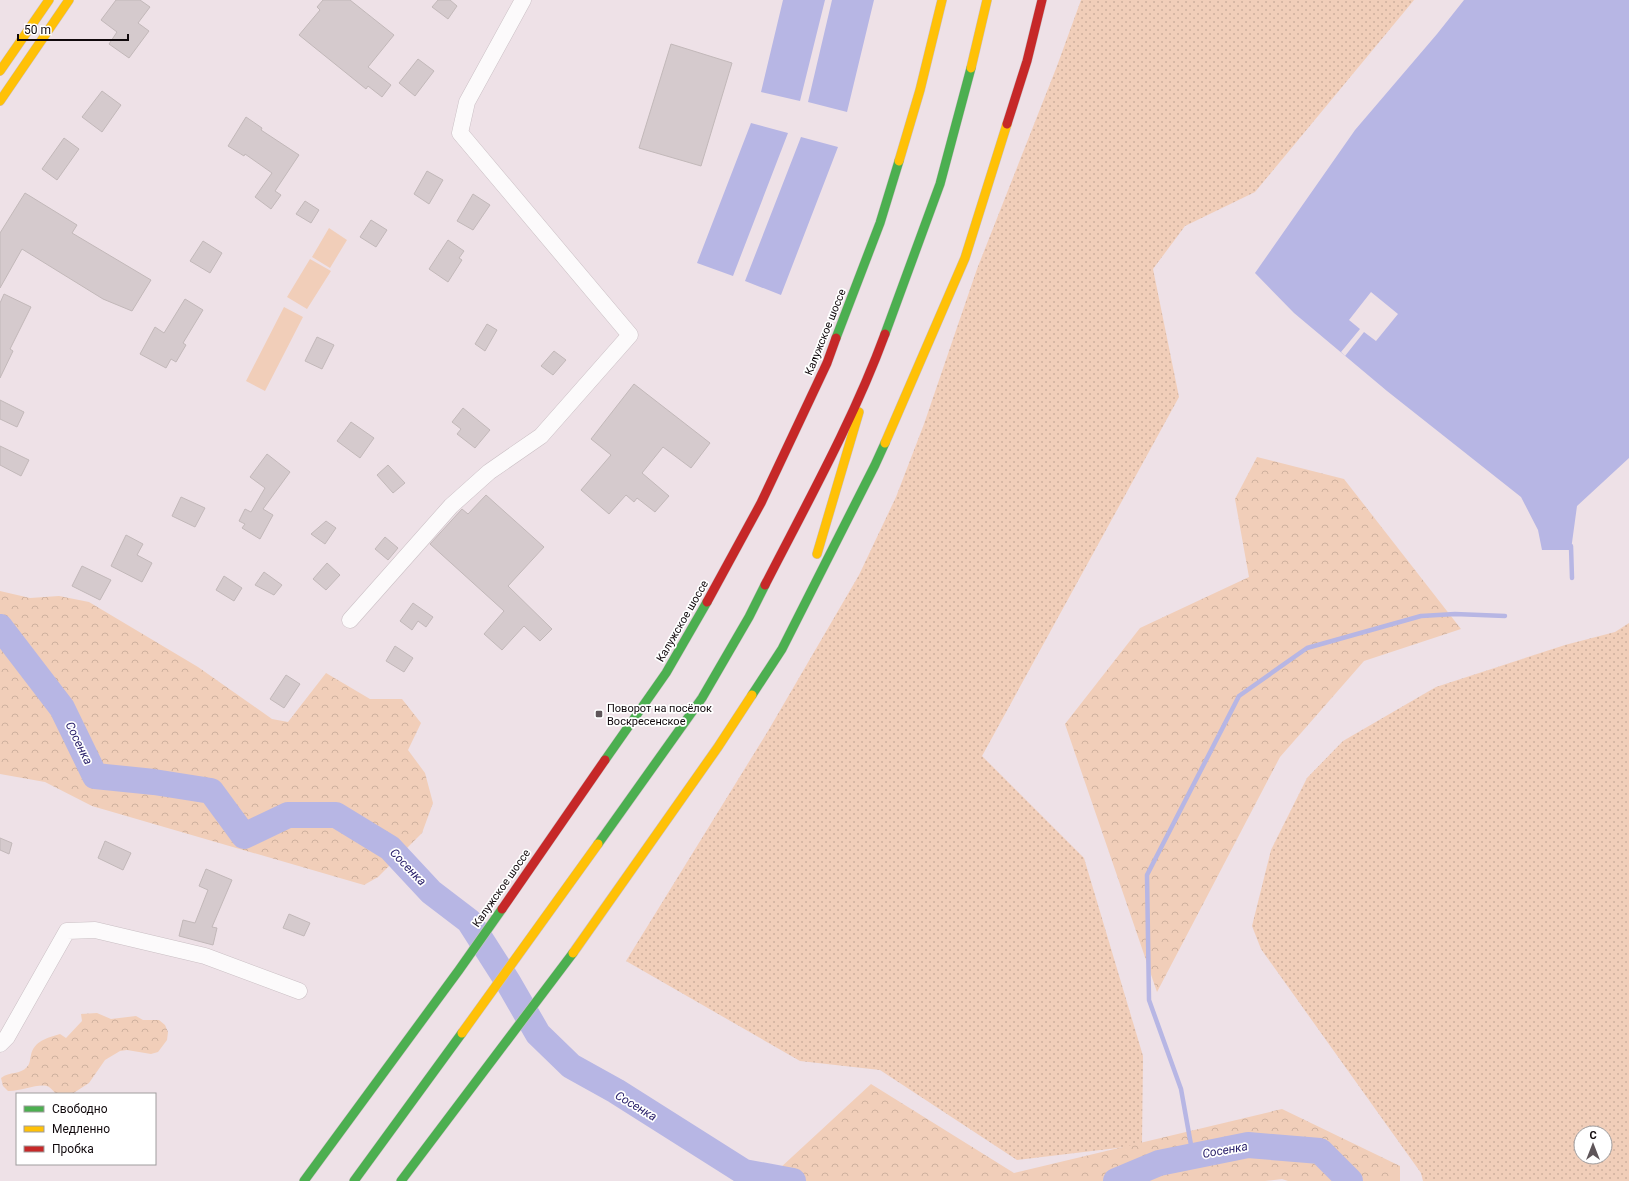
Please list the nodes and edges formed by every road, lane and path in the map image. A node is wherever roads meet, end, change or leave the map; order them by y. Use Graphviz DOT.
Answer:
graph roads {
  1 [pos="49,0"];
  2 [pos="69,0"];
  3 [pos="523,0"];
  4 [pos="942,0"];
  5 [pos="987,0"];
  6 [pos="1042,0"];
  7 [pos="0,70"];
  8 [pos="0,100"];
  9 [pos="868,377"];
  10 [pos="799,614"];
  11 [pos="350,620"];
  12 [pos="299,991"];
  13 [pos="0,1044"];
  14 [pos="304,1181"];
  15 [pos="354,1181"];
  16 [pos="401,1181"];
  1 -- 7 [label="main road"];
  2 -- 8 [label="main road"];
  3 -- 11 [label="street"];
  4 -- 14 [label="main road, Калужское шоссе"];
  5 -- 9 [label="main road"];
  6 -- 10 [label="main road"];
  9 -- 10 [label="main road"];
  9 -- 15 [label="main road"];
  10 -- 16 [label="main road"];
  12 -- 13 [label="street"];
}
